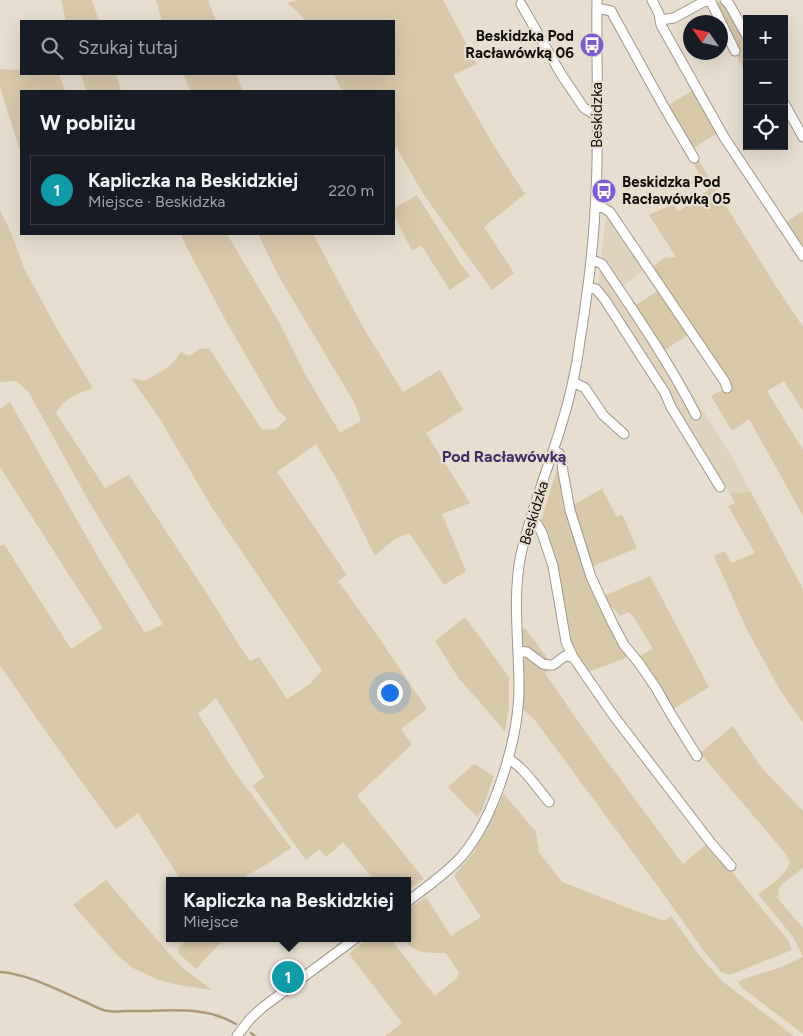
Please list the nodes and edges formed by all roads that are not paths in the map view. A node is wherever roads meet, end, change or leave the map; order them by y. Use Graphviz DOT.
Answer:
graph roads {
  1 [pos="652,0"];
  2 [pos="725,0"];
  3 [pos="706,1"];
  4 [pos="521,4"];
  5 [pos="597,4"];
  6 [pos="661,22"];
  7 [pos="743,29"];
  8 [pos="735,50"];
  9 [pos="785,105"];
  10 [pos="597,113"];
  11 [pos="803,137"];
  12 [pos="694,158"];
  13 [pos="596,208"];
  14 [pos="803,256"];
  15 [pos="591,259"];
  16 [pos="588,287"];
  17 [pos="573,382"];
  18 [pos="727,388"];
  19 [pos="696,415"];
  20 [pos="624,434"];
  21 [pos="553,451"];
  22 [pos="720,487"];
  23 [pos="531,520"];
  24 [pos="518,651"];
  25 [pos="573,657"];
  26 [pos="697,756"];
  27 [pos="508,759"];
  28 [pos="549,802"];
  29 [pos="731,866"];
  30 [pos="411,899"];
  31 [pos="351,942"];
  32 [pos="237,1036"];
  1 -- 6 [label="street"];
  2 -- 7 [label="street"];
  3 -- 6 [label="street"];
  3 -- 8 [label="street"];
  4 -- 10 [label="street"];
  5 -- 10 [label="street, Beskidzka"];
  5 -- 12 [label="street"];
  6 -- 14 [label="street"];
  9 -- 11 [label="street"];
  10 -- 13 [label="street, Beskidzka"];
  13 -- 15 [label="street, Beskidzka"];
  13 -- 18 [label="street"];
  15 -- 16 [label="street, Beskidzka"];
  15 -- 19 [label="street"];
  16 -- 17 [label="street, Beskidzka"];
  16 -- 22 [label="street"];
  17 -- 20 [label="street"];
  17 -- 21 [label="street, Beskidzka"];
  21 -- 23 [label="street, Beskidzka"];
  21 -- 26 [label="street"];
  23 -- 24 [label="street, Beskidzka"];
  23 -- 25 [label="street"];
  24 -- 25 [label="street"];
  24 -- 27 [label="street, Beskidzka"];
  25 -- 29 [label="street"];
  27 -- 28 [label="street"];
  27 -- 30 [label="street, Beskidzka"];
  31 -- 32 [label="street"];
}
